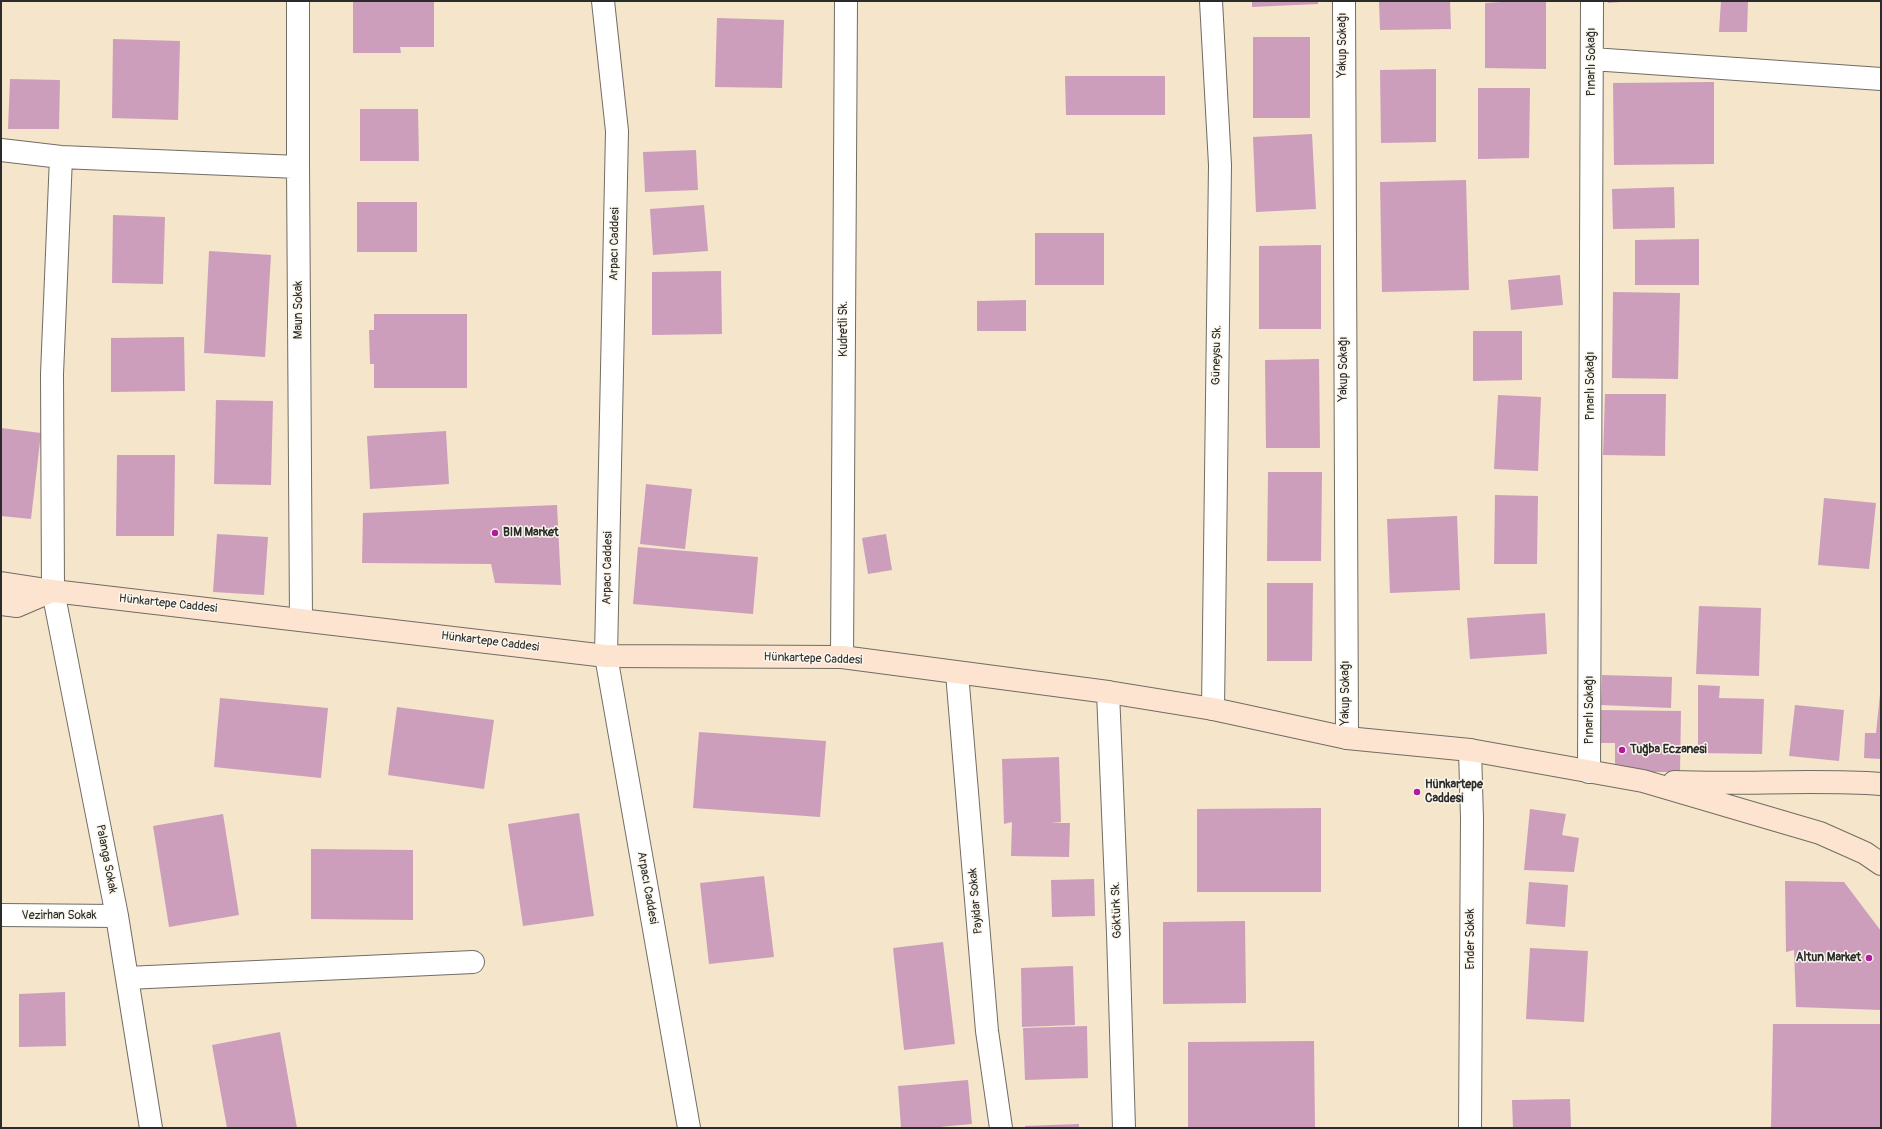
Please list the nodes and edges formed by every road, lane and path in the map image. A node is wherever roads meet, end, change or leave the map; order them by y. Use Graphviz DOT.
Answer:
graph roads {
  1 [pos="298,1"];
  2 [pos="603,1"];
  3 [pos="846,1"];
  4 [pos="1211,1"];
  5 [pos="1344,1"];
  6 [pos="1592,1"];
  7 [pos="1592,59"];
  8 [pos="1881,79"];
  9 [pos="1,150"];
  10 [pos="61,157"];
  11 [pos="298,167"];
  12 [pos="1,583"];
  13 [pos="53,591"];
  14 [pos="1,604"];
  15 [pos="302,619"];
  16 [pos="606,656"];
  17 [pos="842,657"];
  18 [pos="957,673"];
  19 [pos="1108,692"];
  20 [pos="1213,709"];
  21 [pos="1347,738"];
  22 [pos="1470,750"];
  23 [pos="1589,772"];
  24 [pos="1643,781"];
  25 [pos="1881,784"];
  26 [pos="1881,864"];
  27 [pos="1,915"];
  28 [pos="117,916"];
  29 [pos="473,962"];
  30 [pos="127,978"];
  31 [pos="151,1128"];
  32 [pos="689,1128"];
  33 [pos="1000,1128"];
  34 [pos="1124,1128"];
  35 [pos="1470,1128"];
  1 -- 11 [label="street, Maun Sokak"];
  2 -- 16 [label="street, Arpacı Caddesi"];
  3 -- 17 [label="street, Kudretli Sk."];
  4 -- 20 [label="street, Güneysu Sk."];
  5 -- 21 [label="street, Yakup Sokağı"];
  6 -- 7 [label="street, Pınarlı Sokağı"];
  7 -- 8 [label="street"];
  7 -- 23 [label="street, Pınarlı Sokağı"];
  9 -- 10 [label="street"];
  10 -- 11 [label="street"];
  10 -- 13 [label="street, Palanga Sokak"];
  11 -- 15 [label="street, Maun Sokak"];
  12 -- 13 [label="main road, Hünkartepe Caddesi"];
  13 -- 14 [label="main road"];
  13 -- 15 [label="main road, Hünkartepe Caddesi"];
  13 -- 28 [label="street, Palanga Sokak"];
  15 -- 16 [label="main road, Hünkartepe Caddesi"];
  16 -- 17 [label="main road, Hünkartepe Caddesi"];
  16 -- 32 [label="street, Arpacı Caddesi"];
  17 -- 18 [label="main road, Hünkartepe Caddesi"];
  18 -- 19 [label="main road, Hünkartepe Caddesi"];
  18 -- 33 [label="street, Payidar Sokak"];
  19 -- 20 [label="main road, Hünkartepe Caddesi"];
  19 -- 34 [label="street, Göktürk Sk."];
  20 -- 21 [label="main road, Hünkartepe Caddesi"];
  21 -- 22 [label="main road, Hünkartepe Caddesi"];
  22 -- 23 [label="main road, Hünkartepe Caddesi"];
  22 -- 35 [label="street, Ender Sokak"];
  23 -- 24 [label="main road, Hünkartepe Caddesi"];
  24 -- 25 [label="main road"];
  24 -- 26 [label="main road"];
  27 -- 28 [label="street, Vezirhan Sokak"];
  28 -- 30 [label="street, Palanga Sokak"];
  29 -- 30 [label="street"];
  30 -- 31 [label="street, Palanga Sokak"];
}
